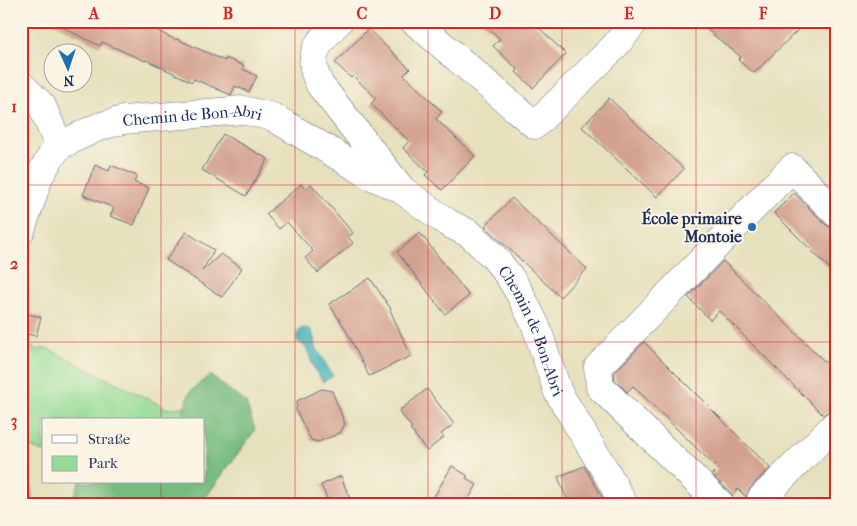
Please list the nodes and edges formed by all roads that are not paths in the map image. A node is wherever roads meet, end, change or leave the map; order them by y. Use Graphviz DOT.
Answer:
graph roads {
  1 [pos="339,21"];
  2 [pos="414,21"];
  3 [pos="635,21"];
  4 [pos="21,84"];
  5 [pos="59,146"];
  6 [pos="402,190"];
  7 [pos="836,213"];
  8 [pos="21,230"];
  9 [pos="836,424"];
  10 [pos="761,499"];
  11 [pos="624,505"];
  12 [pos="721,505"];
  1 -- 6 [label="street, Chemin de Bon-Abri"];
  2 -- 3 [label="street"];
  4 -- 5 [label="street"];
  5 -- 6 [label="street, Chemin de Bon-Abri"];
  5 -- 8 [label="street"];
  6 -- 11 [label="street, Chemin de Bon-Abri"];
  7 -- 12 [label="street"];
  9 -- 10 [label="street"];
}
